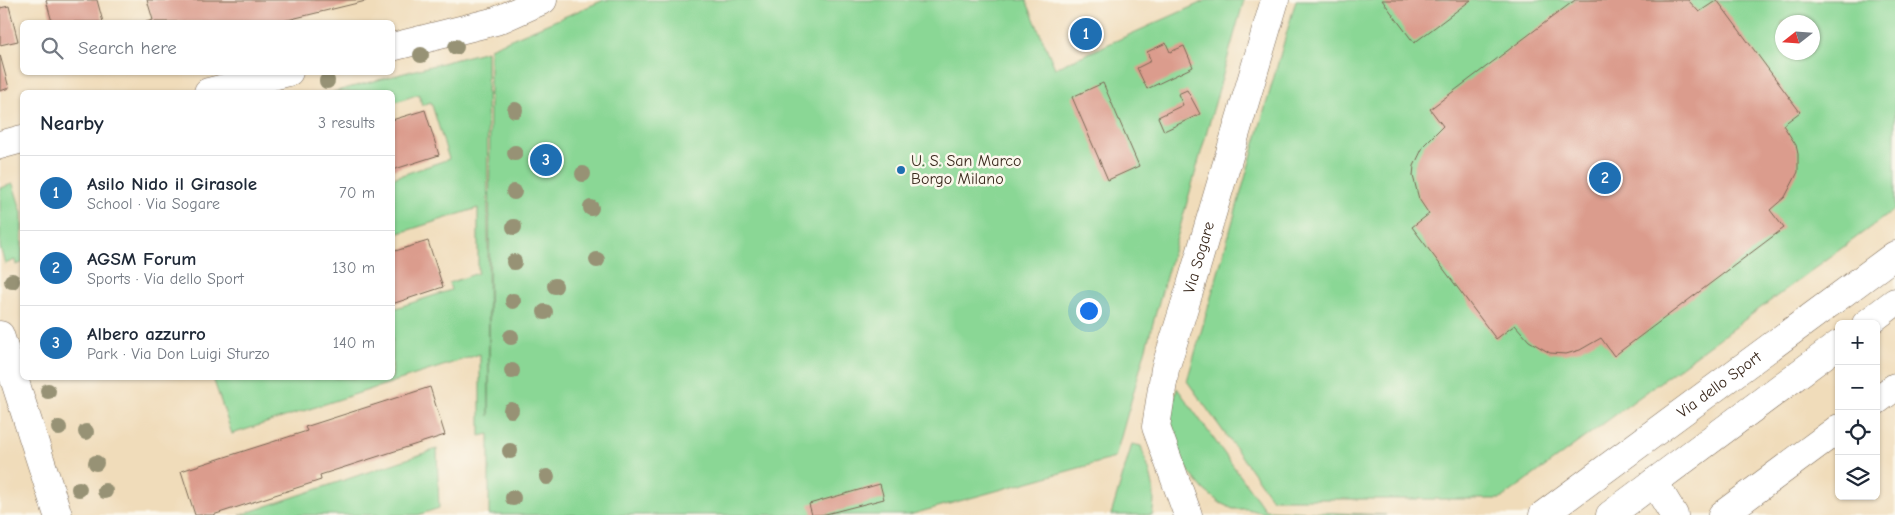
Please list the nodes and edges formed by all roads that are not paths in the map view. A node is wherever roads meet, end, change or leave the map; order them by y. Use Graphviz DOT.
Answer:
graph roads {
  1 [pos="543,0"];
  2 [pos="1274,0"];
  3 [pos="395,46"];
  4 [pos="276,75"];
  5 [pos="216,90"];
  6 [pos="20,140"];
  7 [pos="0,145"];
  8 [pos="1895,254"];
  9 [pos="1895,302"];
  10 [pos="1871,320"];
  11 [pos="0,335"];
  12 [pos="1835,347"];
  13 [pos="1895,387"];
  14 [pos="1880,398"];
  15 [pos="1835,431"];
  16 [pos="1654,482"];
  17 [pos="58,515"];
  18 [pos="1188,515"];
  19 [pos="1543,515"];
  20 [pos="1610,515"];
  21 [pos="1674,515"];
  22 [pos="1722,515"];
  1 -- 3 [label="street"];
  2 -- 18 [label="street, Via Sogare"];
  4 -- 5 [label="street"];
  6 -- 7 [label="street"];
  8 -- 19 [label="street, Via dello Sport"];
  9 -- 10 [label="street"];
  11 -- 17 [label="street"];
  12 -- 16 [label="street"];
  13 -- 14 [label="street"];
  15 -- 22 [label="street"];
  16 -- 20 [label="street"];
  16 -- 21 [label="street"];
}
